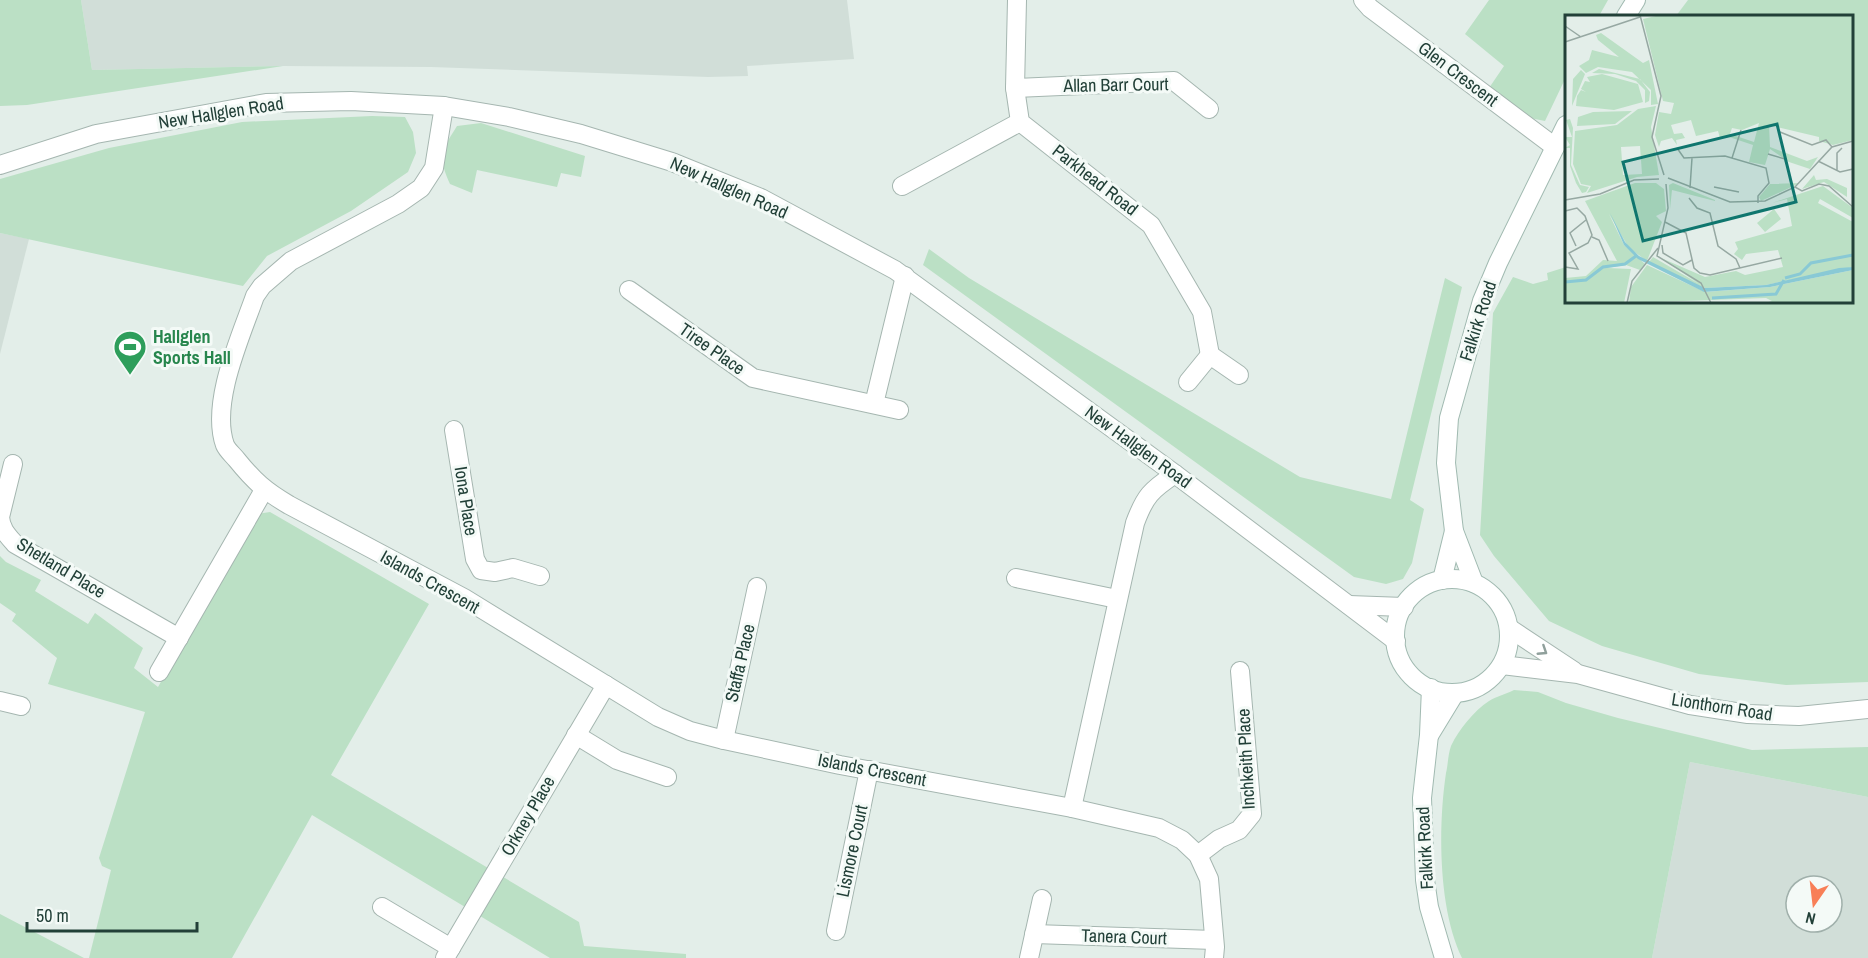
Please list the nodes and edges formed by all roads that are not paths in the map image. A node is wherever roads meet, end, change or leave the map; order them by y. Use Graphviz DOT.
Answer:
graph roads {
  1 [pos="1017,0"];
  2 [pos="1363,0"];
  3 [pos="1636,0"];
  4 [pos="1627,15"];
  5 [pos="1015,88"];
  6 [pos="444,106"];
  7 [pos="1209,109"];
  8 [pos="1020,122"];
  9 [pos="1565,128"];
  10 [pos="1555,147"];
  11 [pos="0,165"];
  12 [pos="902,186"];
  13 [pos="904,276"];
  14 [pos="629,290"];
  15 [pos="1210,356"];
  16 [pos="1239,375"];
  17 [pos="1188,382"];
  18 [pos="874,404"];
  19 [pos="899,410"];
  20 [pos="454,430"];
  21 [pos="13,464"];
  22 [pos="1174,474"];
  23 [pos="264,490"];
  24 [pos="1454,531"];
  25 [pos="481,570"];
  26 [pos="540,576"];
  27 [pos="1016,578"];
  28 [pos="1442,580"];
  29 [pos="1474,583"];
  30 [pos="758,587"];
  31 [pos="464,598"];
  32 [pos="1117,599"];
  33 [pos="1349,605"];
  34 [pos="1404,607"];
  35 [pos="1509,628"];
  36 [pos="179,638"];
  37 [pos="1396,641"];
  38 [pos="1502,664"];
  39 [pos="1240,671"];
  40 [pos="159,672"];
  41 [pos="1578,674"];
  42 [pos="606,686"];
  43 [pos="1431,688"];
  44 [pos="1455,693"];
  45 [pos="0,701"];
  46 [pos="21,706"];
  47 [pos="1868,709"];
  48 [pos="576,735"];
  49 [pos="1429,735"];
  50 [pos="724,740"];
  51 [pos="869,770"];
  52 [pos="667,777"];
  53 [pos="1072,808"];
  54 [pos="1198,855"];
  55 [pos="1042,899"];
  56 [pos="382,907"];
  57 [pos="836,931"];
  58 [pos="1034,934"];
  59 [pos="1214,940"];
  60 [pos="448,953"];
  61 [pos="1029,958"];
  62 [pos="1214,958"];
  63 [pos="1443,958"];
  1 -- 5 [label="street"];
  2 -- 10 [label="street, Glen Crescent"];
  3 -- 4 [label="street"];
  5 -- 7 [label="street, Allan Barr Court"];
  5 -- 8 [label="street"];
  6 -- 11 [label="street, New Hallglen Road"];
  6 -- 13 [label="street, New Hallglen Road"];
  6 -- 23 [label="street, Islands Crescent"];
  8 -- 12 [label="street"];
  8 -- 15 [label="street, Parkhead Road"];
  9 -- 10 [label="street, Falkirk Road"];
  10 -- 24 [label="street, Falkirk Road"];
  13 -- 18 [label="street"];
  13 -- 22 [label="street, New Hallglen Road"];
  14 -- 18 [label="street, Tiree Place"];
  15 -- 16 [label="street"];
  15 -- 17 [label="street"];
  18 -- 19 [label="street, Tiree Place"];
  20 -- 25 [label="street, Iona Place"];
  21 -- 36 [label="street, Shetland Place"];
  22 -- 32 [label="street"];
  22 -- 33 [label="street, New Hallglen Road"];
  23 -- 31 [label="street, Islands Crescent"];
  23 -- 36 [label="street"];
  24 -- 28 [label="street, Falkirk Road"];
  24 -- 29 [label="street, Falkirk Road"];
  25 -- 26 [label="street"];
  25 -- 31 [label="street"];
  27 -- 32 [label="street"];
  28 -- 29 [label="street"];
  28 -- 34 [label="street"];
  29 -- 35 [label="street"];
  30 -- 50 [label="street, Staffa Place"];
  31 -- 42 [label="street, Islands Crescent"];
  32 -- 53 [label="street"];
  33 -- 34 [label="street"];
  33 -- 37 [label="street, New Hallglen Road"];
  34 -- 37 [label="street"];
  35 -- 38 [label="street"];
  35 -- 41 [label="street, Lionthorn Road, one-way"];
  36 -- 40 [label="street"];
  37 -- 43 [label="street"];
  38 -- 41 [label="street, Lionthorn Road"];
  38 -- 44 [label="street"];
  39 -- 54 [label="street, Inchkeith Place"];
  41 -- 47 [label="street, Lionthorn Road"];
  42 -- 48 [label="street, Orkney Place"];
  42 -- 50 [label="street, Islands Crescent"];
  43 -- 44 [label="street"];
  43 -- 49 [label="street, Falkirk Road"];
  44 -- 49 [label="street, Falkirk Road"];
  45 -- 46 [label="street"];
  48 -- 52 [label="street"];
  48 -- 60 [label="street, Orkney Place"];
  49 -- 63 [label="street, Falkirk Road"];
  50 -- 51 [label="street, Islands Crescent"];
  51 -- 53 [label="street, Islands Crescent"];
  51 -- 57 [label="street, Lismore Court"];
  53 -- 54 [label="street, Islands Crescent"];
  54 -- 59 [label="street, Islands Crescent"];
  55 -- 58 [label="street"];
  56 -- 60 [label="street, Orkney Place"];
  58 -- 59 [label="street, Tanera Court"];
  58 -- 61 [label="street"];
  59 -- 62 [label="street, Islands Crescent"];
}
